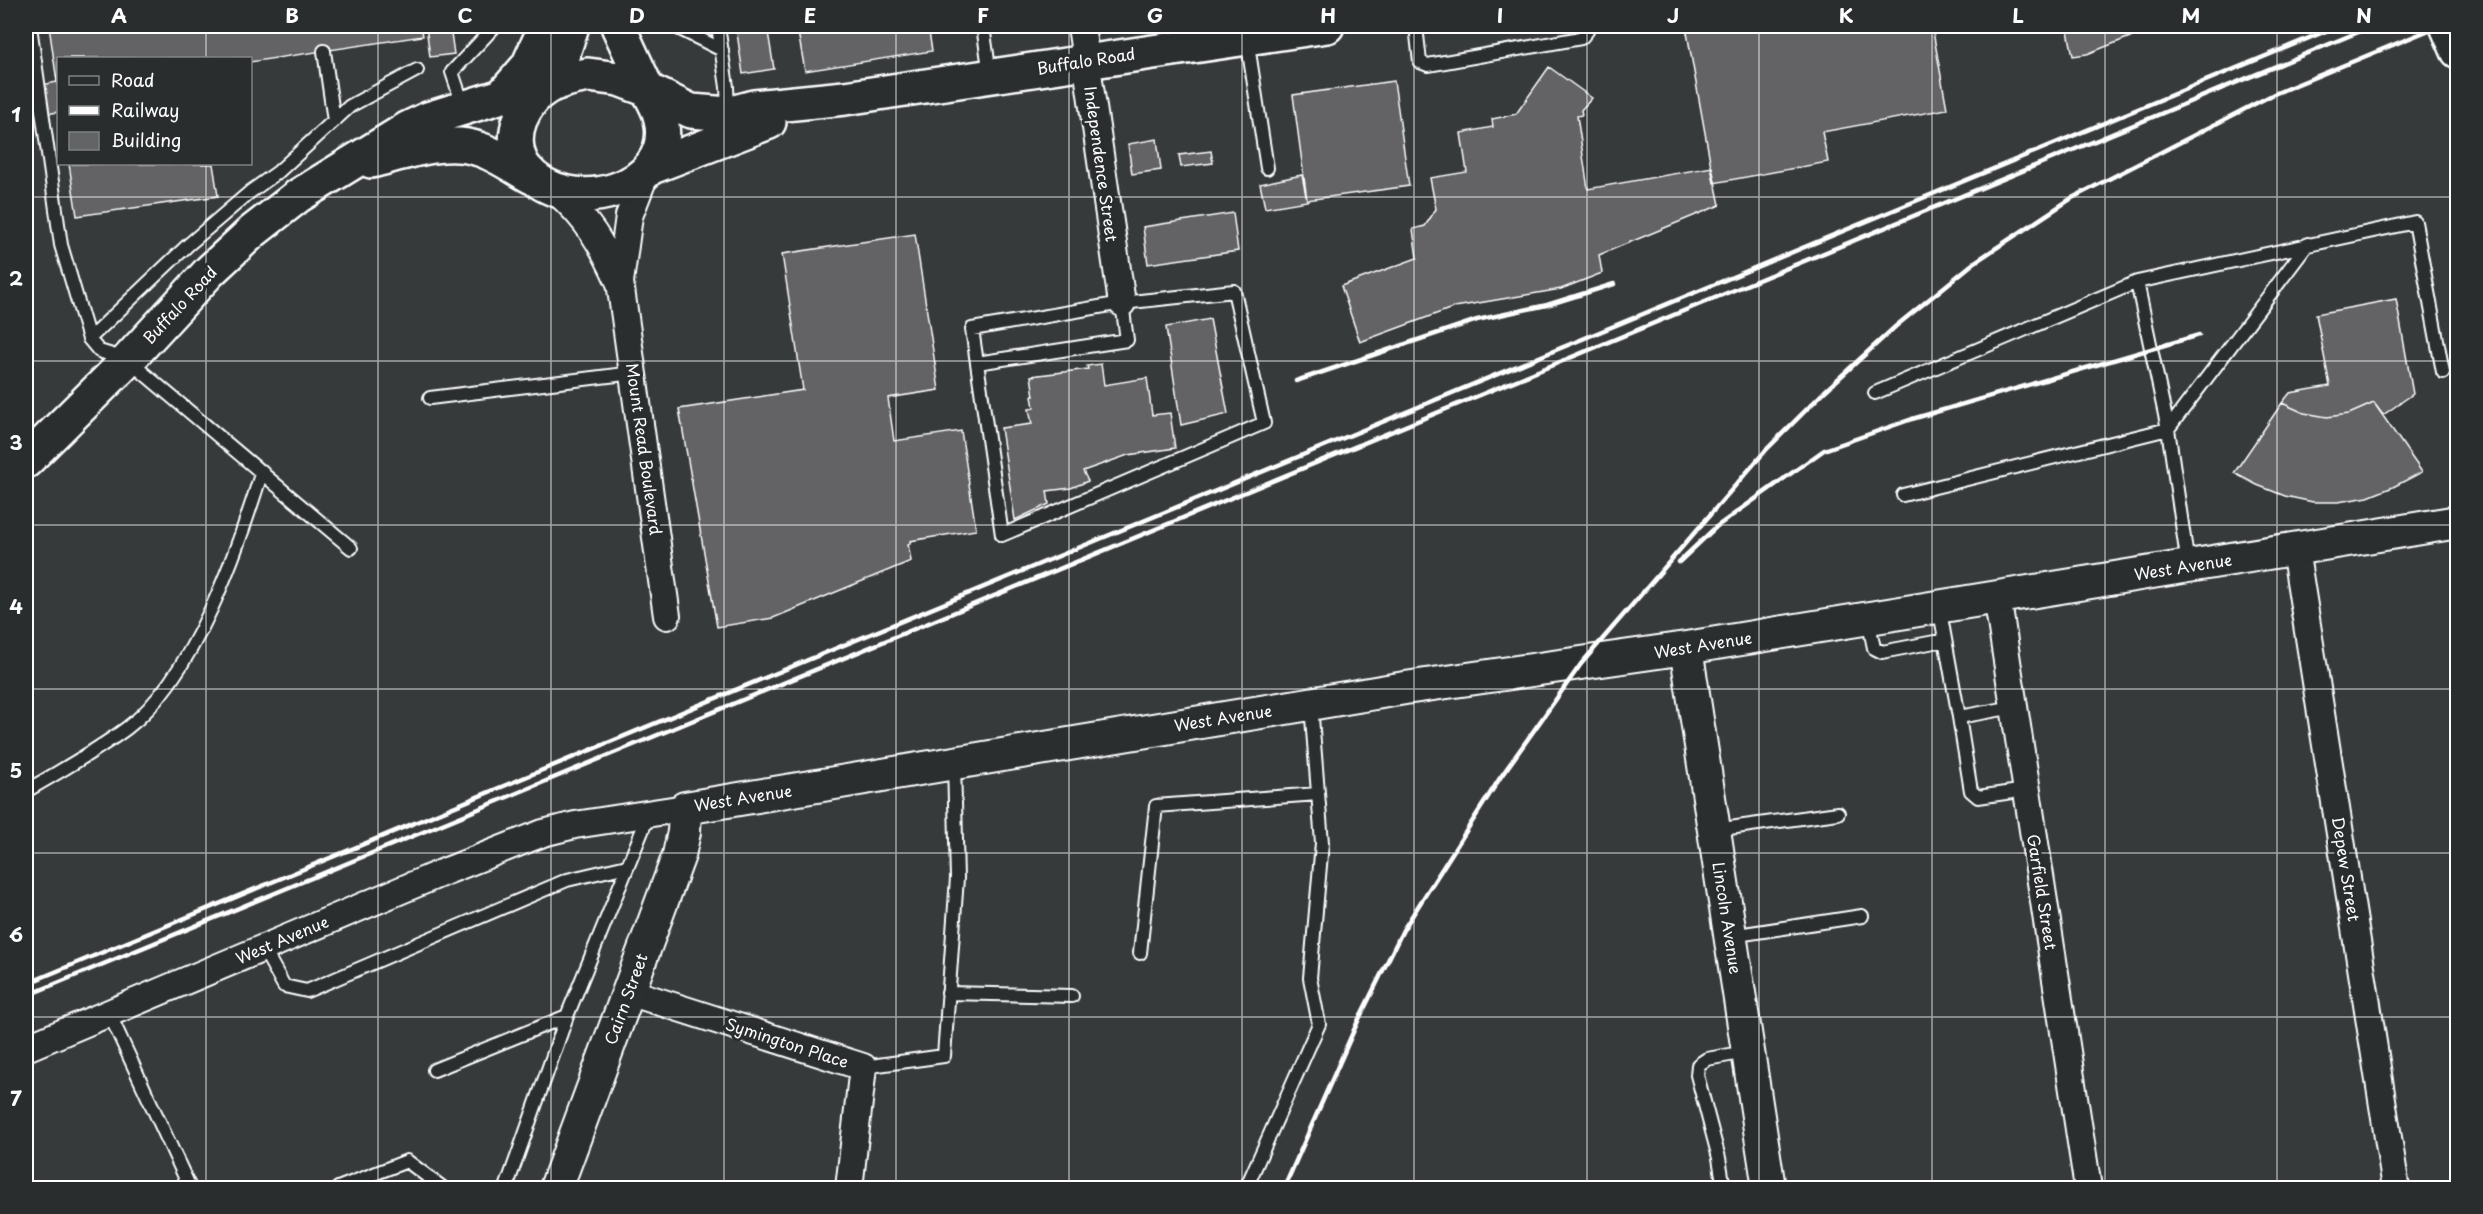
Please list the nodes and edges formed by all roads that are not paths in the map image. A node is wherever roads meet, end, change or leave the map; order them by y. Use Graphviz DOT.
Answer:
graph roads {
  1 [pos="30,26"];
  2 [pos="495,26"];
  3 [pos="546,26"];
  4 [pos="572,26"];
  5 [pos="618,26"];
  6 [pos="674,26"];
  7 [pos="718,26"];
  8 [pos="983,26"];
  9 [pos="1081,26"];
  10 [pos="1416,26"];
  11 [pos="1586,26"];
  12 [pos="2447,26"];
  13 [pos="1306,27"];
  14 [pos="1247,37"];
  15 [pos="722,50"];
  16 [pos="324,51"];
  17 [pos="2457,51"];
  18 [pos="1086,61"];
  19 [pos="417,70"];
  20 [pos="990,76"];
  21 [pos="540,90"];
  22 [pos="647,90"];
  23 [pos="502,96"];
  24 [pos="845,98"];
  25 [pos="463,106"];
  26 [pos="728,114"];
  27 [pos="334,121"];
  28 [pos="348,166"];
  29 [pos="1267,168"];
  30 [pos="647,170"];
  31 [pos="544,184"];
  32 [pos="2308,244"];
  33 [pos="620,282"];
  34 [pos="2138,282"];
  35 [pos="1122,303"];
  36 [pos="89,339"];
  37 [pos="128,360"];
  38 [pos="977,363"];
  39 [pos="2443,372"];
  40 [pos="633,373"];
  41 [pos="1875,393"];
  42 [pos="430,398"];
  43 [pos="2168,429"];
  44 [pos="29,450"];
  45 [pos="262,471"];
  46 [pos="1903,495"];
  47 [pos="2457,522"];
  48 [pos="351,548"];
  49 [pos="2295,549"];
  50 [pos="2188,566"];
  51 [pos="1997,596"];
  52 [pos="1939,606"];
  53 [pos="668,616"];
  54 [pos="1868,618"];
  55 [pos="1945,640"];
  56 [pos="1686,648"];
  57 [pos="1311,704"];
  58 [pos="2014,707"];
  59 [pos="1959,717"];
  60 [pos="954,763"];
  61 [pos="2026,790"];
  62 [pos="26,791"];
  63 [pos="1318,794"];
  64 [pos="685,808"];
  65 [pos="649,813"];
  66 [pos="1838,813"];
  67 [pos="1713,830"];
  68 [pos="627,866"];
  69 [pos="1862,916"];
  70 [pos="1730,936"];
  71 [pos="263,948"];
  72 [pos="1140,953"];
  73 [pos="628,992"];
  74 [pos="948,993"];
  75 [pos="1072,996"];
  76 [pos="109,1013"];
  77 [pos="567,1016"];
  78 [pos="26,1048"];
  79 [pos="1748,1052"];
  80 [pos="863,1067"];
  81 [pos="434,1070"];
  82 [pos="190,1188"];
  83 [pos="338,1188"];
  84 [pos="443,1188"];
  85 [pos="506,1188"];
  86 [pos="556,1188"];
  87 [pos="849,1188"];
  88 [pos="1246,1188"];
  89 [pos="1724,1188"];
  90 [pos="1768,1188"];
  91 [pos="2088,1188"];
  92 [pos="2396,1188"];
  1 -- 36 [label="lane"];
  2 -- 25 [label="lane"];
  3 -- 23 [label="main road"];
  4 -- 21 [label="main road"];
  5 -- 22 [label="main road"];
  6 -- 15 [label="lane"];
  7 -- 15 [label="lane"];
  8 -- 20 [label="lane"];
  9 -- 18 [label="street, Independence Street"];
  10 -- 11 [label="lane"];
  12 -- 17 [label="main road"];
  13 -- 14 [label="main road, Buffalo Road"];
  14 -- 18 [label="main road, Buffalo Road"];
  14 -- 29 [label="lane"];
  15 -- 26 [label="lane"];
  16 -- 27 [label="lane"];
  18 -- 20 [label="main road, Buffalo Road"];
  18 -- 35 [label="street, Independence Street"];
  19 -- 27 [label="lane"];
  20 -- 24 [label="main road, Buffalo Road"];
  21 -- 22 [label="main road"];
  21 -- 23 [label="main road, Buffalo Road"];
  21 -- 31 [label="main road"];
  22 -- 26 [label="main road, Buffalo Road"];
  22 -- 30 [label="main road"];
  23 -- 25 [label="main road, Buffalo Road"];
  24 -- 26 [label="main road, Buffalo Road"];
  24 -- 30 [label="main road, Buffalo Road"];
  25 -- 28 [label="main road, Buffalo Road"];
  27 -- 36 [label="lane"];
  28 -- 31 [label="main road, Buffalo Road"];
  28 -- 37 [label="main road, Buffalo Road"];
  30 -- 31 [label="main road"];
  30 -- 33 [label="street"];
  31 -- 33 [label="street"];
  32 -- 34 [label="lane"];
  32 -- 39 [label="lane"];
  32 -- 43 [label="lane"];
  33 -- 40 [label="street, Mount Read Boulevard"];
  34 -- 41 [label="lane"];
  34 -- 43 [label="lane"];
  35 -- 38 [label="lane"];
  35 -- 38 [label="lane"];
  35 -- 38 [label="lane"];
  36 -- 37 [label="lane"];
  37 -- 44 [label="main road, Buffalo Road"];
  37 -- 45 [label="lane"];
  40 -- 42 [label="lane"];
  40 -- 53 [label="street, Mount Read Boulevard"];
  43 -- 46 [label="lane"];
  43 -- 50 [label="lane"];
  45 -- 48 [label="lane"];
  45 -- 62 [label="lane"];
  47 -- 49 [label="street, West Avenue"];
  49 -- 50 [label="street, West Avenue"];
  49 -- 92 [label="street, Depew Street"];
  50 -- 51 [label="street, West Avenue"];
  51 -- 52 [label="street, West Avenue"];
  51 -- 58 [label="street, Garfield Street"];
  52 -- 54 [label="street, West Avenue"];
  52 -- 55 [label="lane"];
  54 -- 55 [label="lane"];
  54 -- 56 [label="street, West Avenue"];
  55 -- 59 [label="lane"];
  56 -- 57 [label="street, West Avenue"];
  56 -- 67 [label="street, Lincoln Avenue"];
  57 -- 60 [label="street, West Avenue"];
  57 -- 63 [label="lane"];
  58 -- 59 [label="lane"];
  58 -- 61 [label="street, Garfield Street"];
  59 -- 61 [label="lane"];
  60 -- 64 [label="street, West Avenue"];
  60 -- 74 [label="lane"];
  61 -- 91 [label="street, Garfield Street"];
  63 -- 72 [label="lane"];
  63 -- 88 [label="lane"];
  64 -- 65 [label="street, West Avenue"];
  64 -- 73 [label="street, Cairn Street"];
  65 -- 68 [label="lane"];
  65 -- 71 [label="street, West Avenue"];
  66 -- 67 [label="lane"];
  67 -- 70 [label="street, Lincoln Avenue"];
  68 -- 71 [label="lane"];
  68 -- 77 [label="lane"];
  69 -- 70 [label="lane"];
  70 -- 79 [label="street, Lincoln Avenue"];
  71 -- 76 [label="street, West Avenue"];
  73 -- 80 [label="street, Symington Place"];
  73 -- 86 [label="street, Cairn Street"];
  74 -- 75 [label="lane"];
  74 -- 80 [label="lane"];
  76 -- 78 [label="street, West Avenue"];
  76 -- 82 [label="lane"];
  77 -- 81 [label="lane"];
  77 -- 85 [label="lane"];
  79 -- 89 [label="lane"];
  79 -- 90 [label="street, Lincoln Avenue"];
  80 -- 87 [label="street, Symington Place"];
  83 -- 84 [label="lane"];
}
